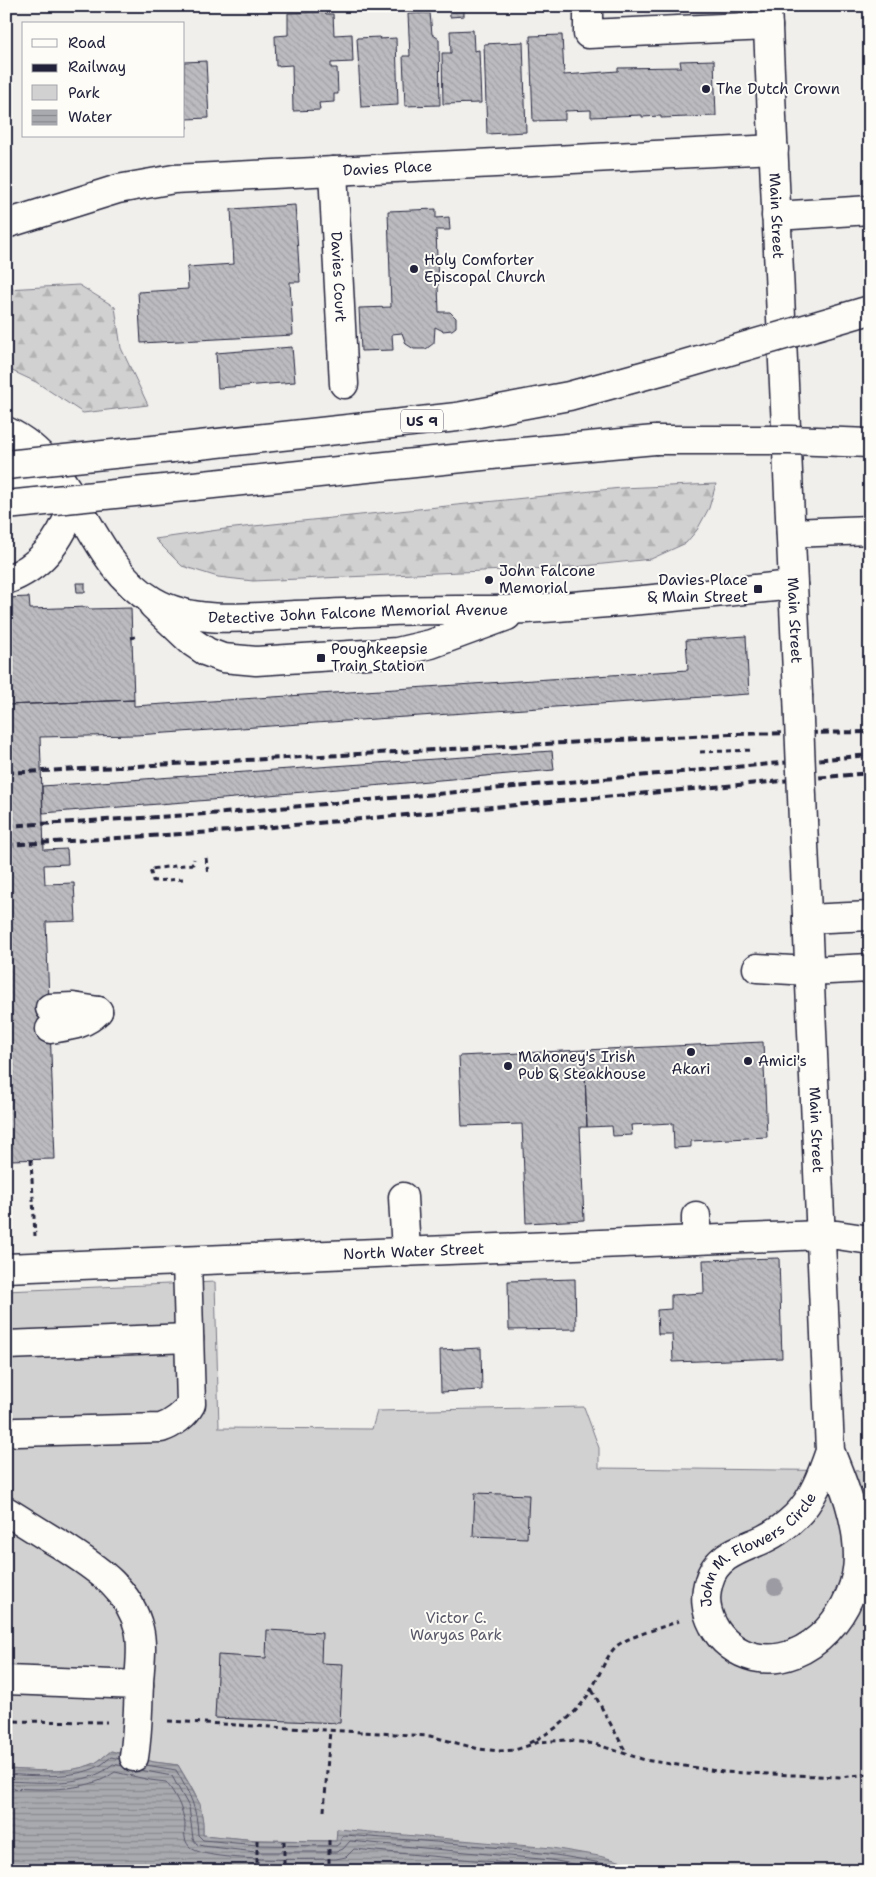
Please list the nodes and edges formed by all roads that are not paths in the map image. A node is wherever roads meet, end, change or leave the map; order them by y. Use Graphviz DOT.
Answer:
graph roads {
  1 [pos="588,6"];
  2 [pos="767,16"];
  3 [pos="774,149"];
  4 [pos="333,171"];
  5 [pos="870,210"];
  6 [pos="776,216"];
  7 [pos="6,224"];
  8 [pos="870,310"];
  9 [pos="344,384"];
  10 [pos="6,431"];
  11 [pos="870,443"];
  12 [pos="6,465"];
  13 [pos="6,484"];
  14 [pos="73,499"];
  15 [pos="6,505"];
  16 [pos="870,530"];
  17 [pos="791,533"];
  18 [pos="6,580"];
  19 [pos="793,585"];
  20 [pos="138,590"];
  21 [pos="526,609"];
  22 [pos="870,916"];
  23 [pos="807,919"];
  24 [pos="757,968"];
  25 [pos="870,968"];
  26 [pos="809,971"];
  27 [pos="403,1197"];
  28 [pos="821,1235"];
  29 [pos="870,1240"];
  30 [pos="406,1252"];
  31 [pos="187,1261"];
  32 [pos="6,1268"];
  33 [pos="189,1338"];
  34 [pos="6,1345"];
  35 [pos="17,1432"];
  36 [pos="830,1451"];
  37 [pos="6,1511"];
  38 [pos="6,1680"];
  39 [pos="139,1685"];
  40 [pos="134,1757"];
  1 -- 2 [label="main road"];
  2 -- 3 [label="main road, Main Street"];
  3 -- 4 [label="main road, Davies Place"];
  3 -- 6 [label="main road, Main Street"];
  4 -- 7 [label="main road, Davies Place"];
  4 -- 9 [label="main road, Davies Court"];
  5 -- 6 [label="main road"];
  6 -- 17 [label="main road, Main Street"];
  8 -- 12 [label="main road, US 9, bridge"];
  10 -- 14 [label="main road, Detective John Falcone Memorial Avenue"];
  11 -- 15 [label="main road, bridge"];
  13 -- 14 [label="main road"];
  14 -- 18 [label="main road"];
  14 -- 20 [label="main road, Detective John Falcone Memorial Avenue"];
  16 -- 17 [label="main road"];
  17 -- 19 [label="main road, Main Street"];
  19 -- 21 [label="main road, Detective John Falcone Memorial Avenue"];
  19 -- 23 [label="main road, Main Street, bridge"];
  20 -- 21 [label="main road, Detective John Falcone Memorial Avenue"];
  20 -- 21 [label="main road"];
  22 -- 23 [label="main road"];
  23 -- 26 [label="main road, Main Street"];
  24 -- 26 [label="main road"];
  25 -- 26 [label="main road"];
  26 -- 28 [label="main road, Main Street"];
  27 -- 30 [label="main road"];
  28 -- 29 [label="main road, North Water Street"];
  28 -- 30 [label="main road, North Water Street"];
  28 -- 36 [label="main road, John M. Flowers Circle"];
  30 -- 31 [label="main road, North Water Street"];
  31 -- 32 [label="main road, North Water Street"];
  31 -- 33 [label="main road"];
  33 -- 34 [label="main road"];
  33 -- 35 [label="main road"];
  36 -- 36 [label="main road, John M. Flowers Circle"];
  37 -- 39 [label="main road"];
  38 -- 39 [label="main road"];
  39 -- 40 [label="main road"];
}
